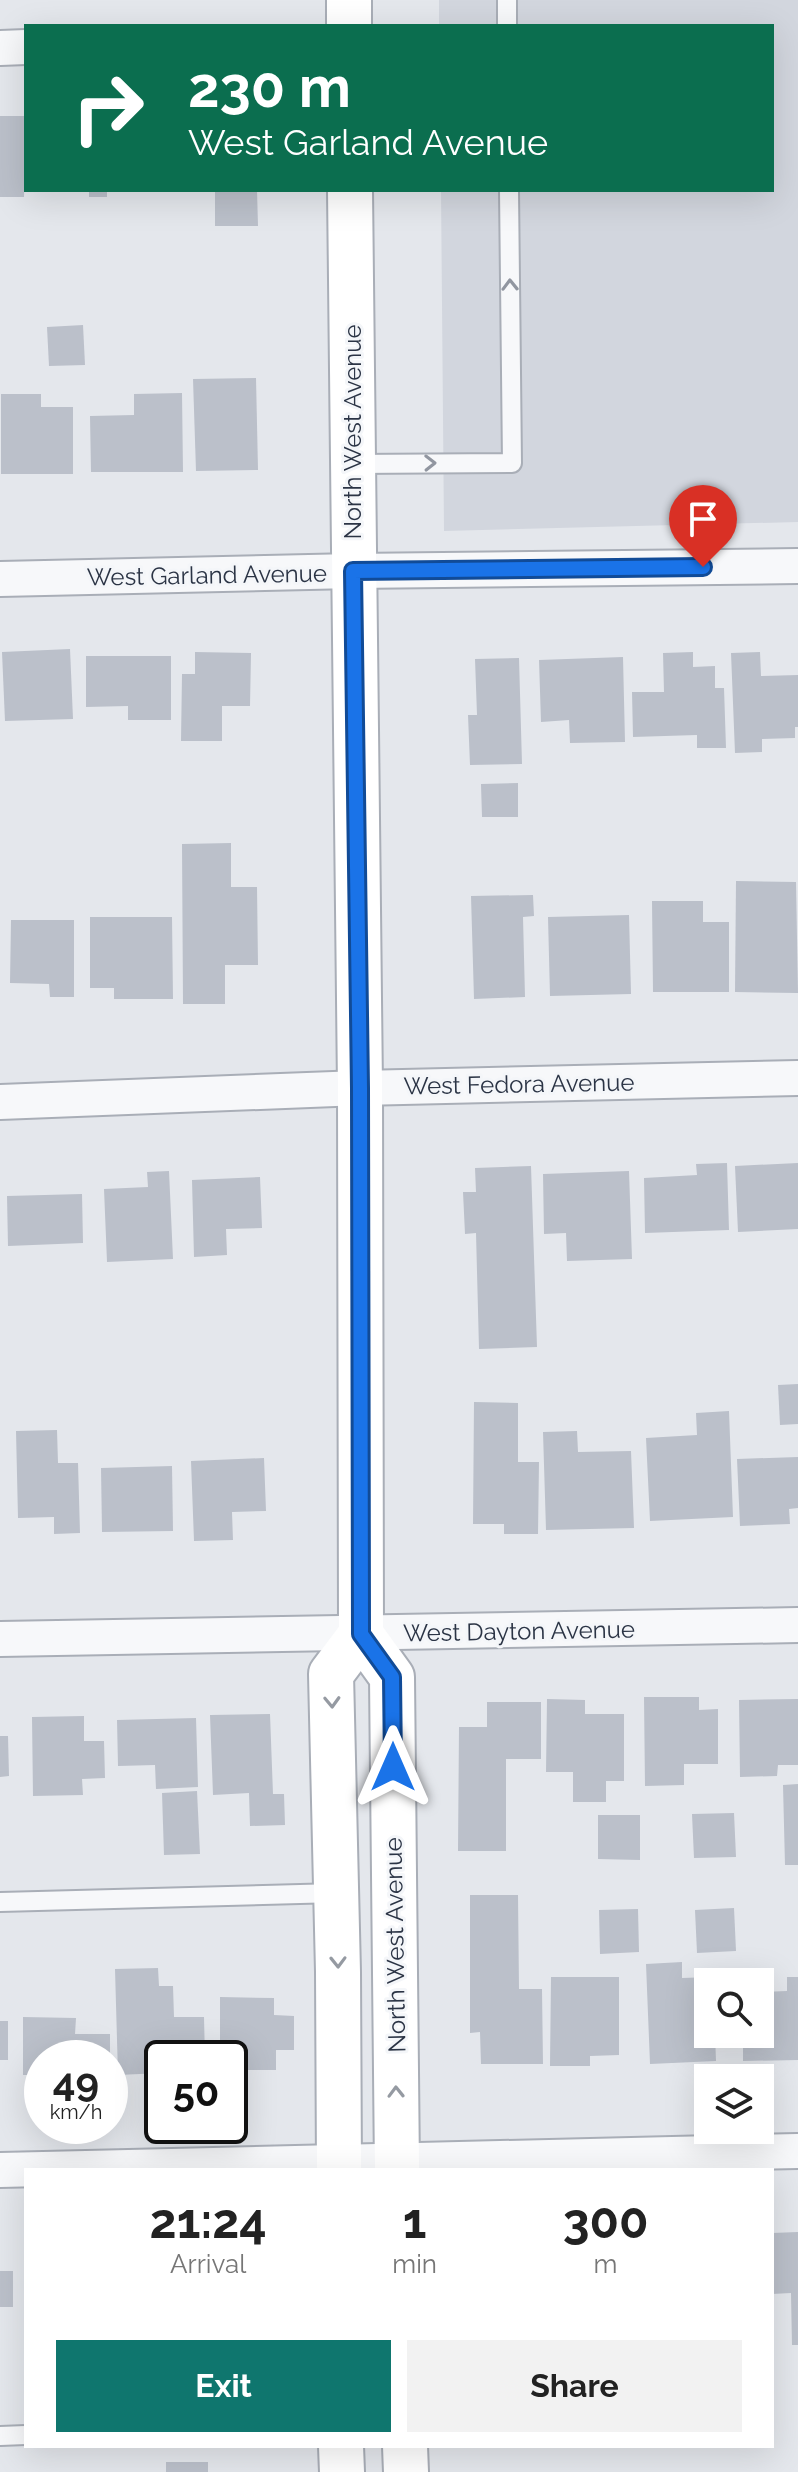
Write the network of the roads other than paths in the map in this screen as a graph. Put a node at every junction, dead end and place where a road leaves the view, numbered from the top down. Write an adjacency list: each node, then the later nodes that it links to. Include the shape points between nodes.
1 (349, 0): 3 (main road)
2 (507, 0): 4 (lane)
3 (349, 24)
4 (507, 24)
5 (24, 47): 6 (street)
6 (0, 48)
7 (350, 192): 9 (main road, North West Avenue)
8 (509, 192): 9 (lane, one-way to 8, via 512,463)
9 (352, 464): 11 (main road, North West Avenue)
10 (798, 566): 11 (street, West Garland Avenue)
11 (353, 571): 12 (street, West Garland Avenue); 14 (main road, North West Avenue)
12 (0, 579)
13 (798, 1078): 14 (street, West Fedora Avenue)
14 (360, 1088): 15 (street, West Fedora Avenue); 17 (main road, North West Avenue)
15 (0, 1102)
16 (798, 1625): 17 (street, West Dayton Avenue)
17 (361, 1634): 18 (street, West Dayton Avenue); 19 (main road, one-way to 19, via 331,1674); 22 (main road, North West Avenue, one-way to 17, via 392,1677)
18 (0, 1639)
19 (337, 1893): 20 (lane); 23 (main road, one-way to 23)
20 (0, 1902)
21 (798, 2151): 22 (street)
22 (397, 2165): 23 (street)
23 (339, 2166): 24 (street)
24 (170, 2168)
25 (0, 2170): 26 (street)
26 (24, 2170)
27 (24, 2435): 28 (lane)
28 (0, 2436)
29 (341, 2448): 31 (main road)
30 (405, 2448): 32 (main road)
31 (342, 2472)
32 (406, 2472)

